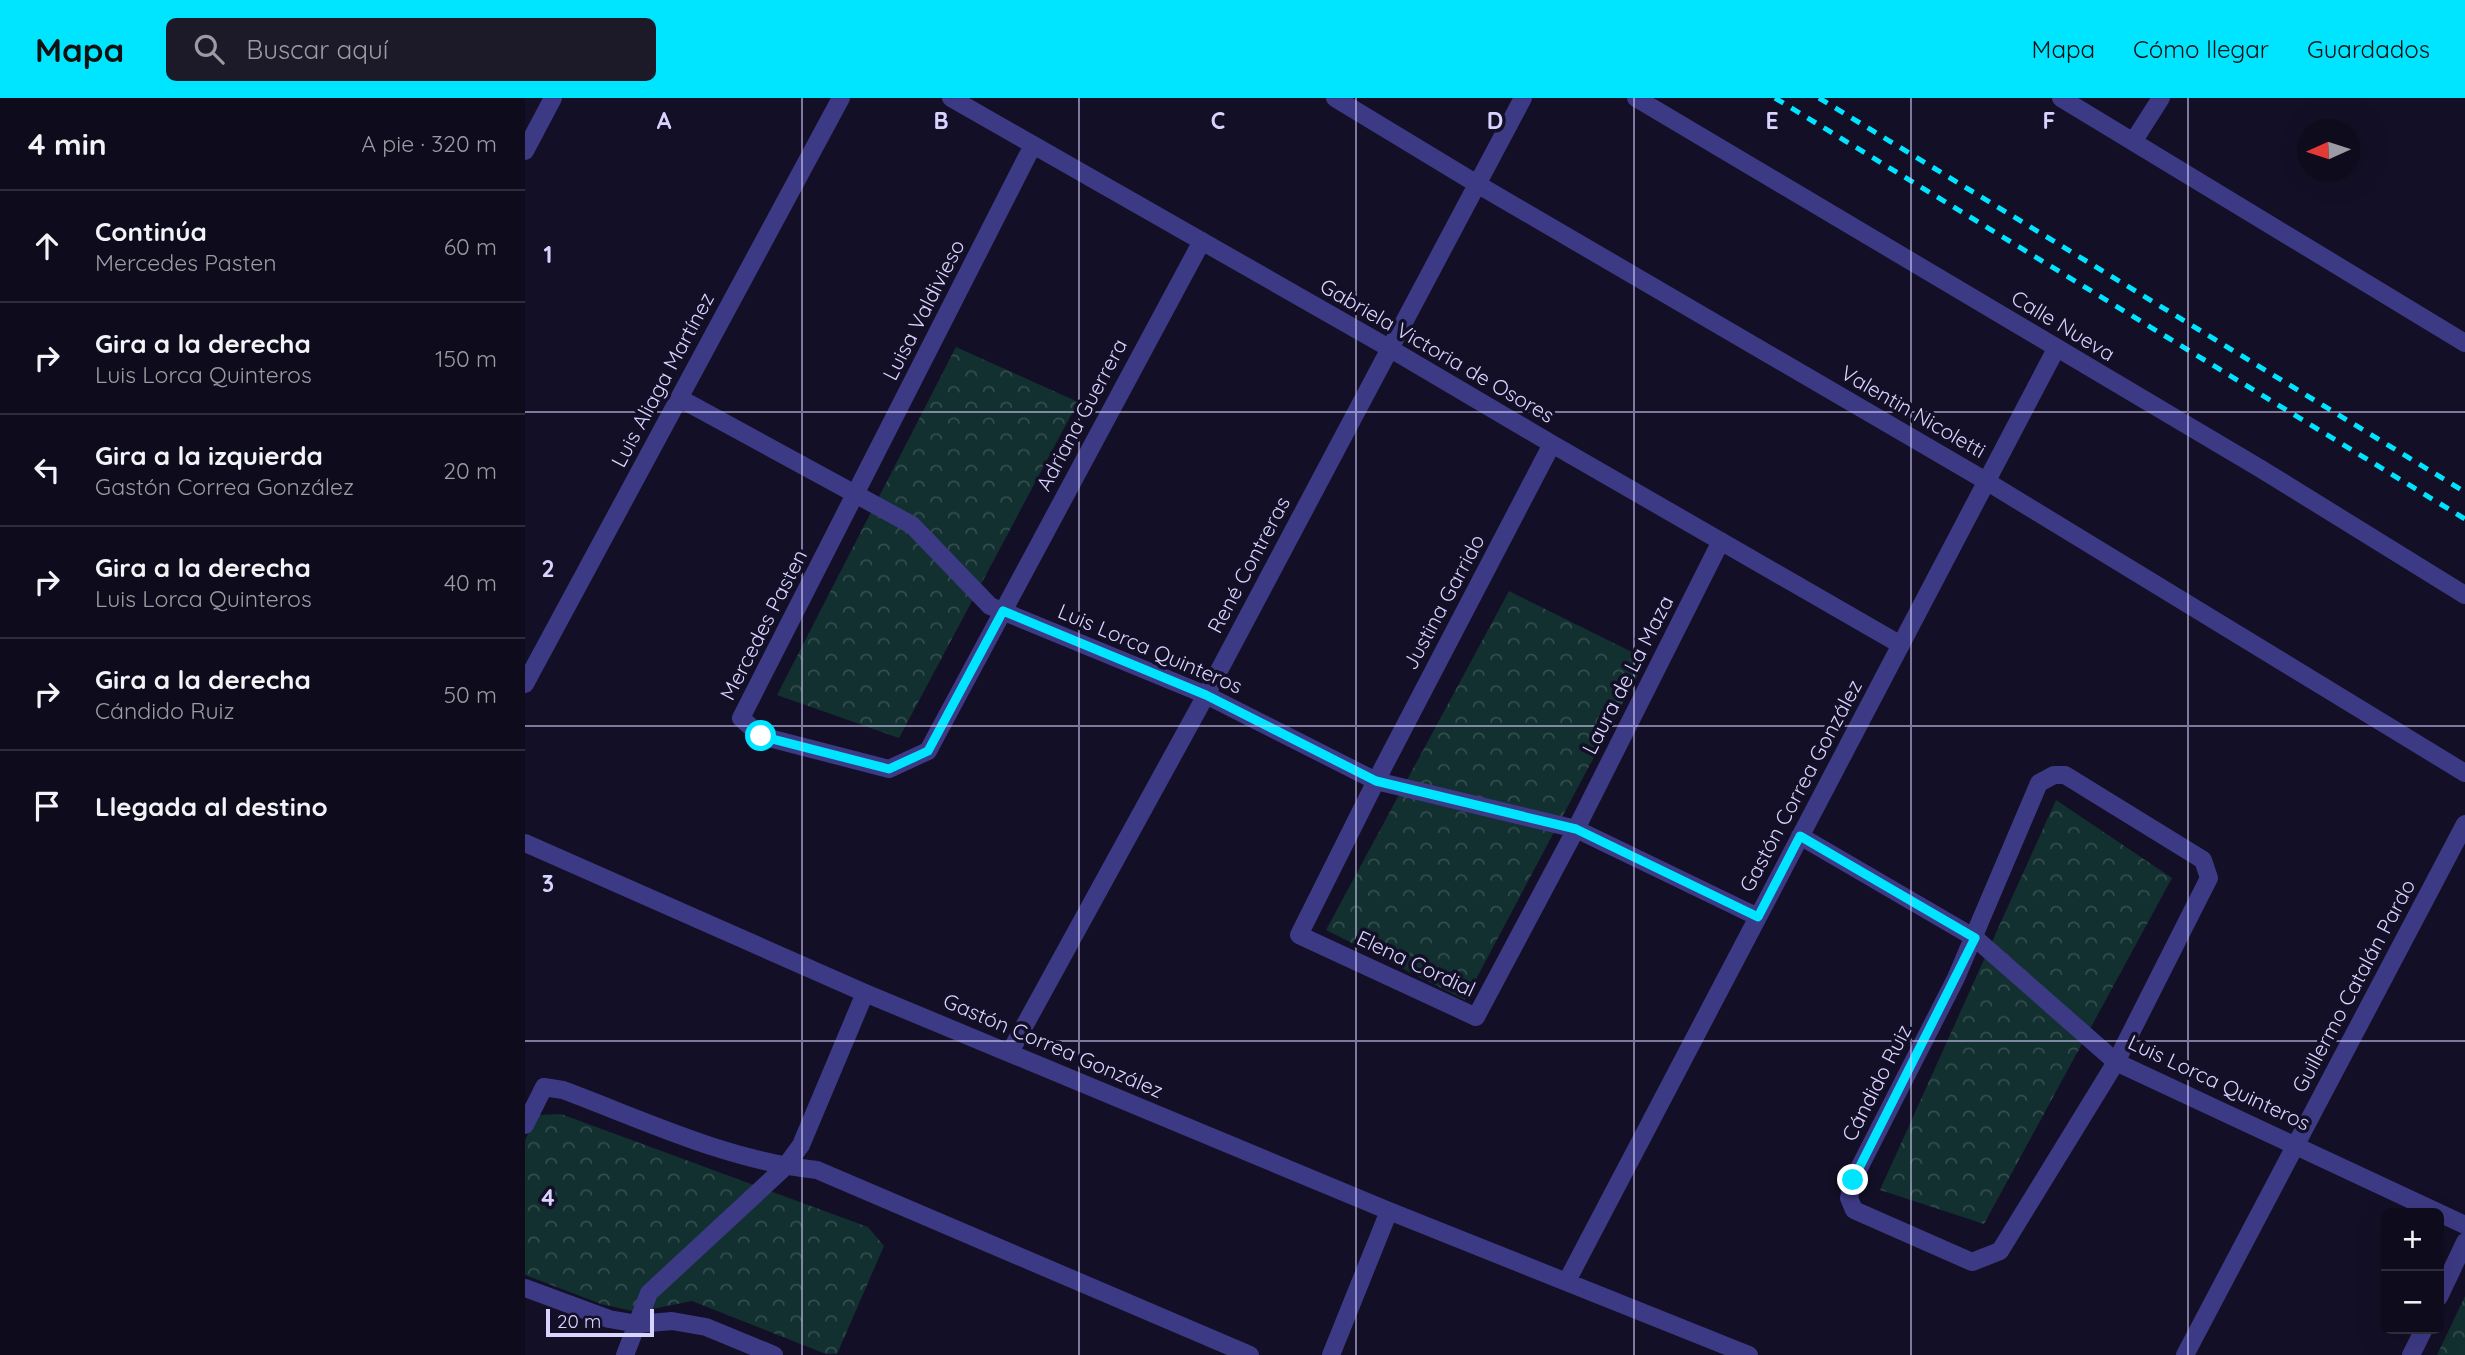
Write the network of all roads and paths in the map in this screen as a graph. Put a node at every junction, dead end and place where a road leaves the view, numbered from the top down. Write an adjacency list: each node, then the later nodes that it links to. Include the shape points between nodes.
1 (553, 98): 11 (street)
2 (841, 98): 17 (street, Luis Aliaga Martínez)
3 (951, 98): 10 (street, Gabriela Victoria de Osores)
4 (1335, 98): 12 (street, Valentin Nicoletti)
5 (1523, 98): 12 (street, René Contreras)
6 (1636, 98): 16 (street, Calle Nueva)
7 (2061, 98): 9 (street)
8 (2161, 98): 9 (street)
9 (2133, 142): 14 (street)
10 (1033, 145): 13 (street, Gabriela Victoria de Osores); 20 (street, Luisa Valdivieso)
11 (525, 151)
12 (1477, 184): 15 (street, René Contreras); 19 (street, Valentin Nicoletti)
13 (1202, 241): 15 (street, Gabriela Victoria de Osores); 23 (street, Adriana Guerrera)
14 (2465, 343)
15 (1389, 348): 18 (street, Gabriela Victoria de Osores); 26 (street, René Contreras)
16 (2056, 349): 19 (street, Gastón Correa González); 22 (street, Calle Nueva)
17 (679, 398): 20 (street, Luis Lorca Quinteros); 25 (street, Luis Aliaga Martínez)
18 (1552, 444): 21 (street, Gabriela Victoria de Osores); 28 (street, Justina Garrido)
19 (1986, 481): 24 (street, Gastón Correa González); 27 (street, Valentin Nicoletti)
20 (855, 495): 23 (street, Luis Lorca Quinteros, via 912,525 991,606); 23 (street, Mercedes Pasten, via 741,718 761,736 889,769 928,751)
21 (1721, 541): 24 (street, Gabriela Victoria de Osores); 30 (street, Laura de La Maza)
22 (2465, 595)
23 (1003, 611): 26 (street, Luis Lorca Quinteros)
24 (1901, 645): 31 (street, Gastón Correa González)
25 (525, 684)
26 (1206, 695): 28 (street, Luis Lorca Quinteros); 36 (street, René Contreras)
27 (2465, 773)
28 (1376, 781): 30 (street, Luis Lorca Quinteros); 30 (street, Elena Cordial, via 1299,935 1476,1017)
29 (2465, 824): 39 (street, Guillermo Catalán Pardo)
30 (1576, 829): 33 (street, Luis Lorca Quinteros)
31 (1800, 836): 33 (street, Gastón Correa González); 34 (street, Luis Lorca Quinteros)
32 (525, 843): 35 (street, Gastón Correa González)
33 (1758, 917): 44 (street, Gastón Correa González)
34 (1975, 938): 37 (street, Luis Lorca Quinteros); 37 (street, via 2039,783 2054,775 2065,775 2203,860 2209,878); 37 (street, Cándido Ruiz, via 1853,1180 1849,1198 1854,1210 1972,1262 2000,1251)
35 (865, 993): 36 (street, Gastón Correa González); 40 (street, via 801,1145)
36 (1010, 1052): 41 (street, Gastón Correa González)
37 (2116, 1062): 39 (street, Luis Lorca Quinteros)
38 (525, 1125): 40 (street, via 544,1087 563,1090 744,1157)
39 (2296, 1144): 42 (street, Luis Lorca Quinteros); 54 (street, Guillermo Catalán Pardo)
40 (785, 1167): 47 (street, via 649,1293); 52 (street, via 817,1170)
41 (1389, 1211): 44 (street, Gastón Correa González); 53 (street)
42 (2465, 1225)
43 (2465, 1242): 45 (street)
44 (1567, 1281): 49 (street, Gastón Correa González)
45 (2444, 1286)
46 (525, 1288): 47 (street, via 609,1319)
47 (638, 1324): 50 (street); 51 (street, via 672,1321 706,1327)
48 (2422, 1334): 55 (street)
49 (1744, 1354)
50 (625, 1355)
51 (774, 1355)
52 (1250, 1355)
53 (1331, 1355)
54 (2185, 1355)
55 (2411, 1355)

